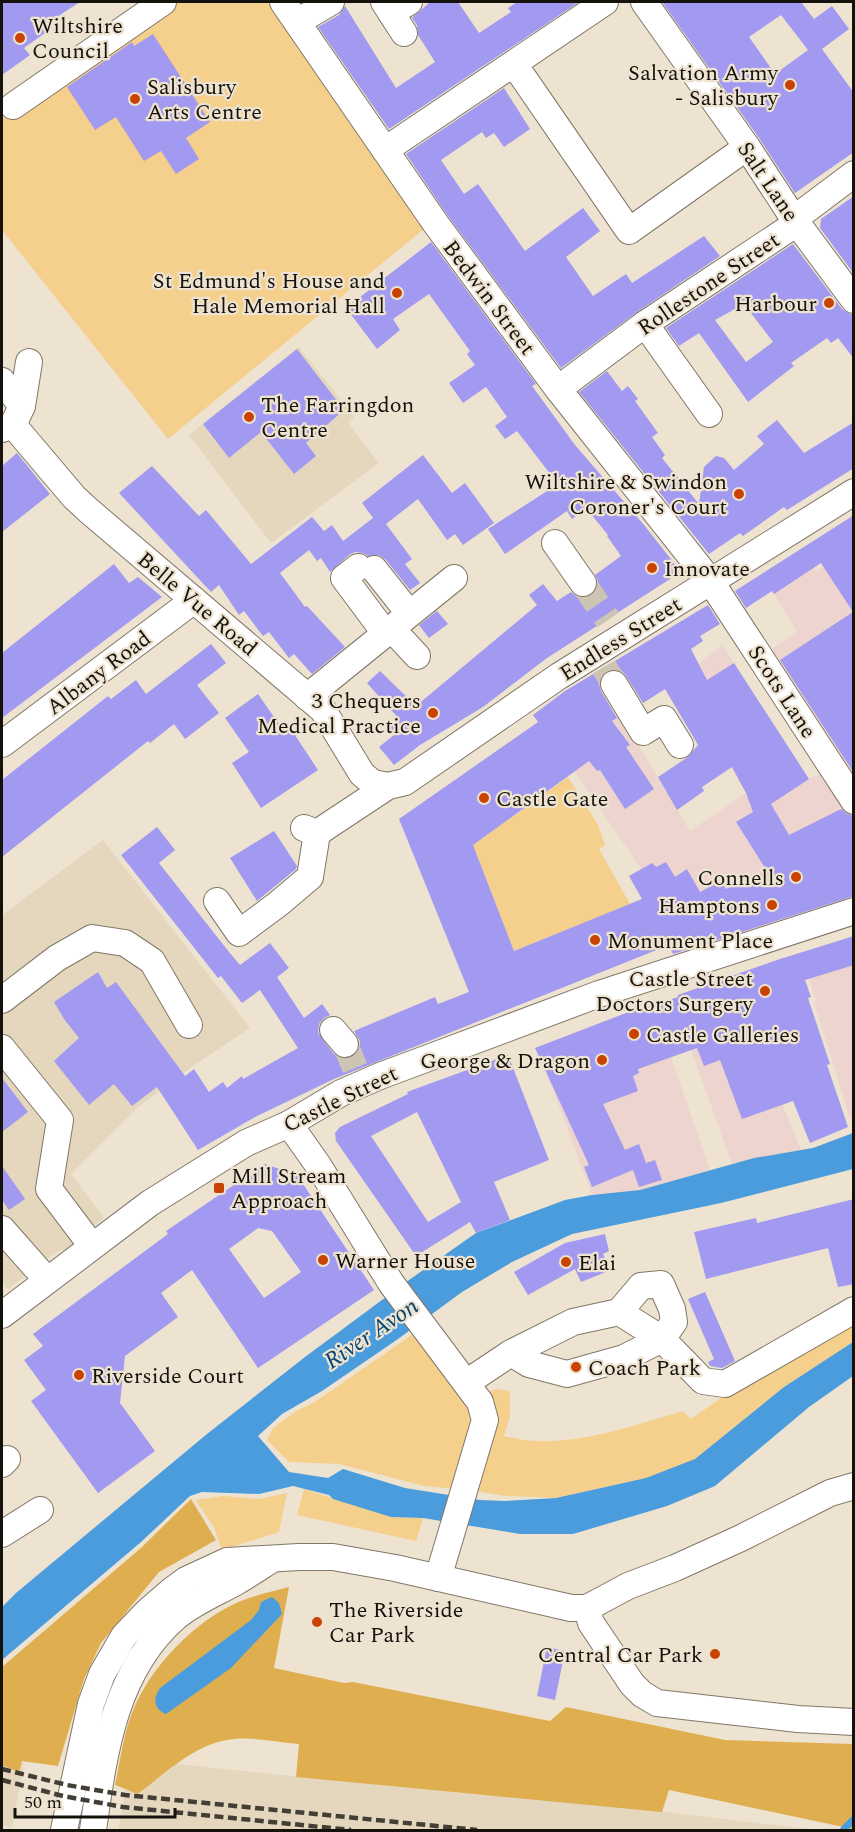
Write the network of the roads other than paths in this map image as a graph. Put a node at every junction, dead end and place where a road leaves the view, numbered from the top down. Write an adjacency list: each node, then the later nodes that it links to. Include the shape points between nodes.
1 (164, 2): 8 (street)
2 (283, 2): 6 (street, Bedwin Street)
3 (331, 2): 6 (street)
4 (605, 2): 7 (street)
5 (644, 2): 9 (street, Salt Lane)
6 (297, 22): 10 (street, Bedwin Street)
7 (514, 64): 9 (street, via 629,231); 10 (street)
8 (13, 106)
9 (747, 147): 12 (street, Salt Lane)
10 (385, 150): 17 (street, Bedwin Street)
11 (854, 174): 12 (street, Rollestone Street)
12 (794, 219): 13 (street, Salt Lane); 14 (street, Rollestone Street, via 788,229)
13 (854, 300)
14 (645, 324): 17 (street, Rollestone Street); 18 (street)
15 (29, 362): 19 (street)
16 (2, 381): 19 (street, Belle Vue Road)
17 (558, 389): 24 (street, Bedwin Street)
18 (709, 414)
19 (12, 420): 26 (street, Belle Vue Road, via 81,503)
20 (854, 492): 24 (street, Endless Street)
21 (555, 543): 25 (street)
22 (366, 568): 27 (street)
23 (454, 578): 27 (street)
24 (711, 582): 29 (street, Endless Street, via 614,628); 34 (street, Scots Lane)
25 (583, 583)
26 (194, 600): 30 (street, Belle Vue Road); 31 (street, Albany Road)
27 (395, 625): 28 (street); 30 (street)
28 (417, 656)
29 (605, 668): 32 (street, via 643,732 664,719); 33 (street, Endless Street, via 405,782)
30 (307, 697): 33 (street, Belle Vue Road, via 323,710 362,774 373,783)
31 (2, 744)
32 (680, 745)
33 (388, 786): 35 (street, Endless Street, via 311,830 310,877 240,933)
34 (854, 801)
35 (217, 901)
36 (854, 910): 40 (street, Castle Street, via 359,1077 341,1093)
37 (2, 1000): 38 (street, via 57,958 92,938 125,943 152,961)
38 (189, 1025)
39 (2, 1048): 42 (street, via 60,1120 49,1189)
40 (289, 1124): 42 (street, Castle Street, via 246,1143 200,1171); 49 (street, via 391,1283)
41 (2, 1229): 43 (street)
42 (92, 1246): 43 (street, Castle Street)
43 (47, 1280): 46 (street, Castle Street)
44 (854, 1310): 47 (street, via 725,1384 704,1381)
45 (619, 1312): 47 (street); 47 (street, via 641,1286 661,1284 674,1322); 48 (street, via 573,1322)
46 (2, 1315)
47 (662, 1339): 48 (street, via 624,1358 567,1374 529,1364)
48 (511, 1353): 49 (street)
49 (466, 1383): 54 (street, via 480,1402 485,1420)
50 (854, 1486): 55 (street, via 830,1493)
51 (39, 1510): 52 (street)
52 (2, 1534)
53 (272, 1560): 54 (street, via 333,1557); 57 (street, via 227,1561 186,1580 124,1636 102,1674 91,1704); 58 (street, via 178,1616 141,1656 115,1712)
54 (438, 1578): 55 (street, via 571,1608)
55 (587, 1608): 56 (street, via 591,1623 632,1684 657,1703)
56 (854, 1722)
57 (64, 1830)
58 (93, 1830)

